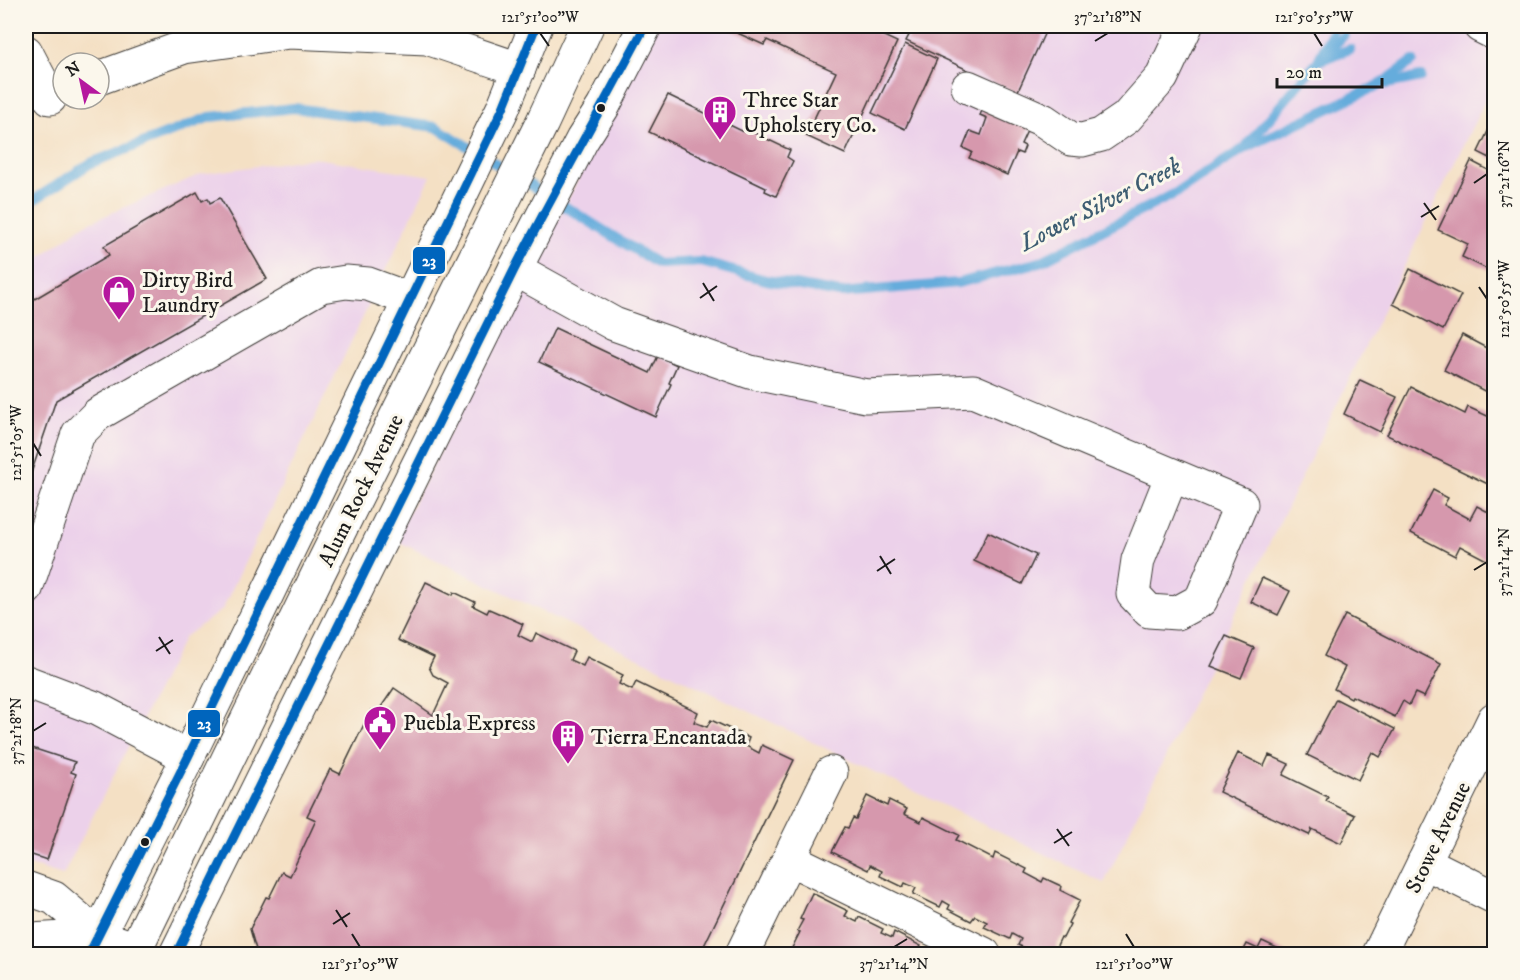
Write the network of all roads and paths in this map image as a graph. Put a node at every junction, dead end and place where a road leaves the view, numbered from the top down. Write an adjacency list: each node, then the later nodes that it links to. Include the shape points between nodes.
1 (536, 26): 8 (main road, Alum Rock Avenue)
2 (587, 26): 26 (main road, Alum Rock Avenue, via 323,565)
3 (645, 26): 12 (main road, Alum Rock Avenue)
4 (1480, 26): 6 (main road)
5 (1183, 32): 10 (main road, via 1162,77 1126,118 1101,135 1082,140 1071,139 1043,120)
6 (1494, 33)
7 (26, 52): 11 (main road)
8 (519, 69): 9 (main road, via 427,38 289,32 184,47); 13 (main road, Alum Rock Avenue)
9 (111, 74)
10 (968, 87)
11 (46, 101)
12 (515, 269): 14 (main road, via 614,324 750,372 866,396 973,391); 27 (main road, Alum Rock Avenue)
13 (409, 299): 15 (main road, via 368,284 321,286 98,414 78,434); 18 (main road, Alum Rock Avenue)
14 (1172, 475)
15 (26, 589)
16 (26, 682): 18 (main road, via 95,708)
17 (1494, 719): 21 (main road, Stowe Avenue)
18 (188, 757): 25 (main road, Alum Rock Avenue)
19 (831, 773): 20 (main road)
20 (790, 859): 28 (main road); 29 (main road)
21 (1424, 862): 23 (main road); 30 (main road, Stowe Avenue)
22 (26, 888): 25 (main road, via 54,898)
23 (1494, 897)
24 (26, 939): 25 (main road)
25 (94, 945): 26 (main road)
26 (139, 953)
27 (176, 954)
28 (742, 954)
29 (984, 954)
30 (1379, 954)

